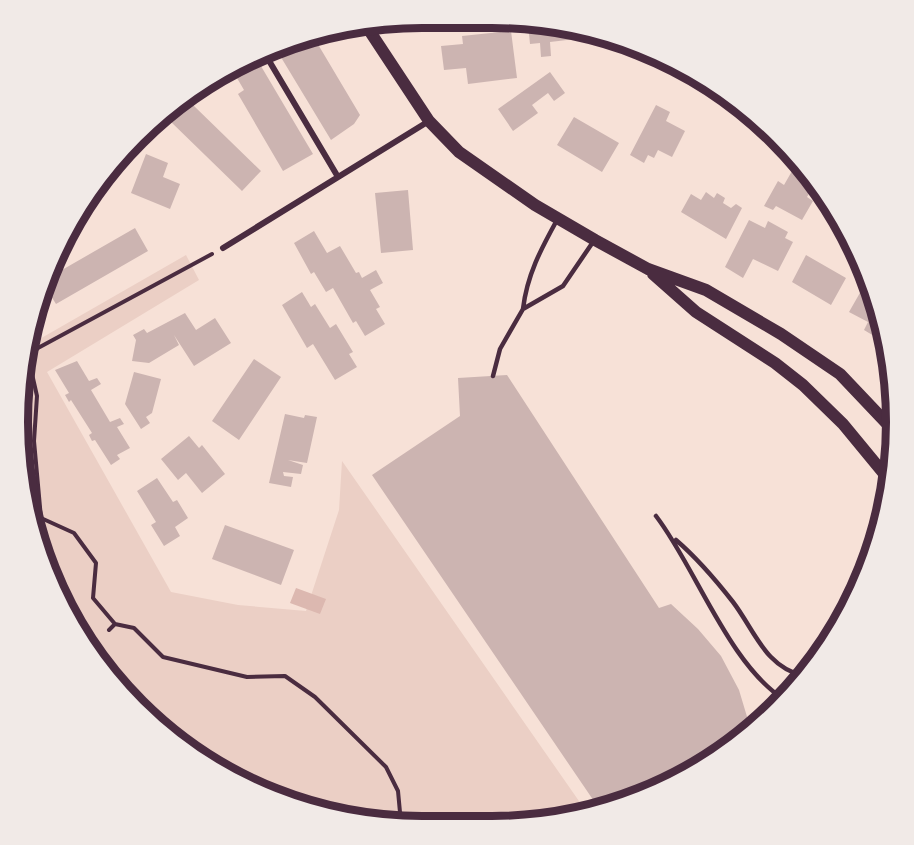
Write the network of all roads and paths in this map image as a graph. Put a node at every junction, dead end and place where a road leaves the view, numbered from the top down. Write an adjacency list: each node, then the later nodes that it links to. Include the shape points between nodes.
1 (370, 32): 3 (main road)
2 (268, 59): 4 (street)
3 (429, 122): 4 (street); 5 (main road, via 459,152)
4 (339, 177): 7 (street)
5 (558, 218): 6 (main road); 9 (lane, via 536,258 525,287)
6 (595, 240): 8 (main road); 9 (lane, via 562,286)
7 (223, 248): 10 (path)
8 (648, 269): 13 (main road, via 706,290 808,352 858,390); 14 (main road, via 696,312 803,385 843,424)
9 (523, 309): 12 (lane, via 500,349)
10 (35, 351)
11 (32, 373): 16 (path, via 37,396 34,441)
12 (493, 376)
13 (886, 422)
14 (882, 472)
15 (656, 516): 17 (lane)
16 (41, 518): 18 (path, via 74,533 96,563 93,598)
17 (674, 539): 20 (lane, via 695,556 734,604 765,653 777,665); 21 (lane, via 696,584 731,638 756,675)
18 (115, 624): 19 (path); 22 (path, via 134,628 163,657 247,677 285,676 315,697 386,767 398,791)
19 (109, 630)
20 (795, 673)
21 (776, 694)
22 (400, 816)

